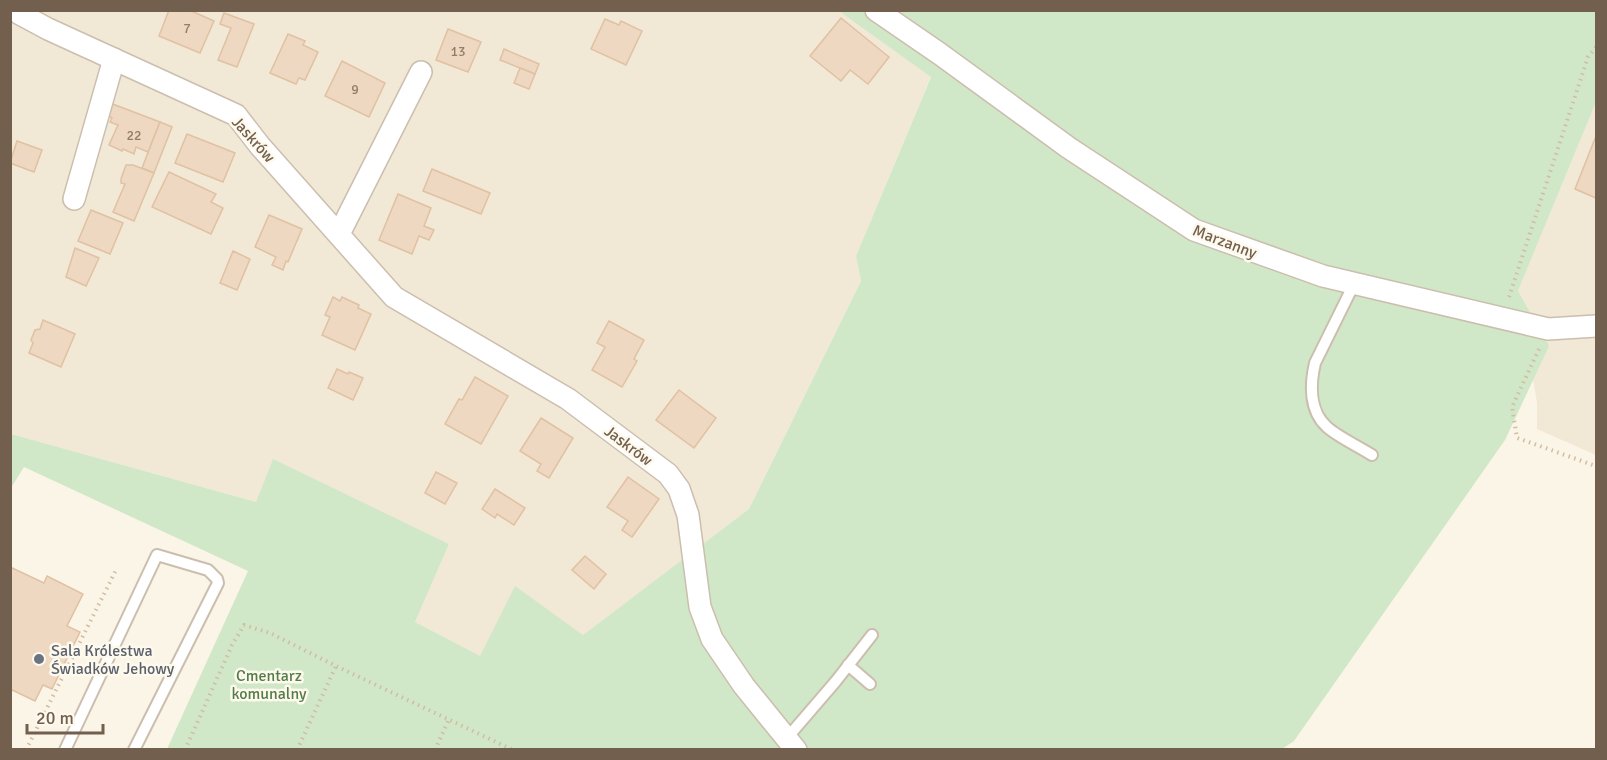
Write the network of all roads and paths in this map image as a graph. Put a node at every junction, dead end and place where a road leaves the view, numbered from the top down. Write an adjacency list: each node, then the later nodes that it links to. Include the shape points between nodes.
1 (16, 10): 4 (street, Jaskrów)
2 (876, 10): 8 (street, Marzanny, via 1194,231)
3 (1596, 47): 9 (path, via 1588,57)
4 (114, 59): 6 (street); 7 (street, Jaskrów, via 236,115)
5 (421, 72): 7 (street)
6 (74, 199)
7 (339, 234): 20 (street, Jaskrów, via 394,297 568,399 668,474 680,489 688,515 700,607 712,639 744,686)
8 (1354, 284): 9 (street, Marzanny); 12 (lane, via 1315,363 1312,396 1326,426)
9 (1502, 318): 11 (street, Marzanny)
10 (1596, 326): 11 (street, Marzanny)
11 (1548, 329): 13 (path, via 1512,406 1517,438)
12 (1372, 455)
13 (1596, 466)
14 (116, 570): 21 (path)
15 (872, 635): 16 (lane)
16 (848, 665): 18 (lane); 20 (lane)
17 (336, 666): 19 (path); 24 (path, via 270,633 244,625); 25 (path)
18 (870, 684)
19 (449, 719): 26 (path); 27 (path)
20 (792, 744)
21 (26, 750)
22 (65, 750): 23 (lane, via 158,555 208,570 218,583)
23 (134, 750)
24 (185, 750)
25 (297, 750)
26 (435, 750)
27 (513, 750)

